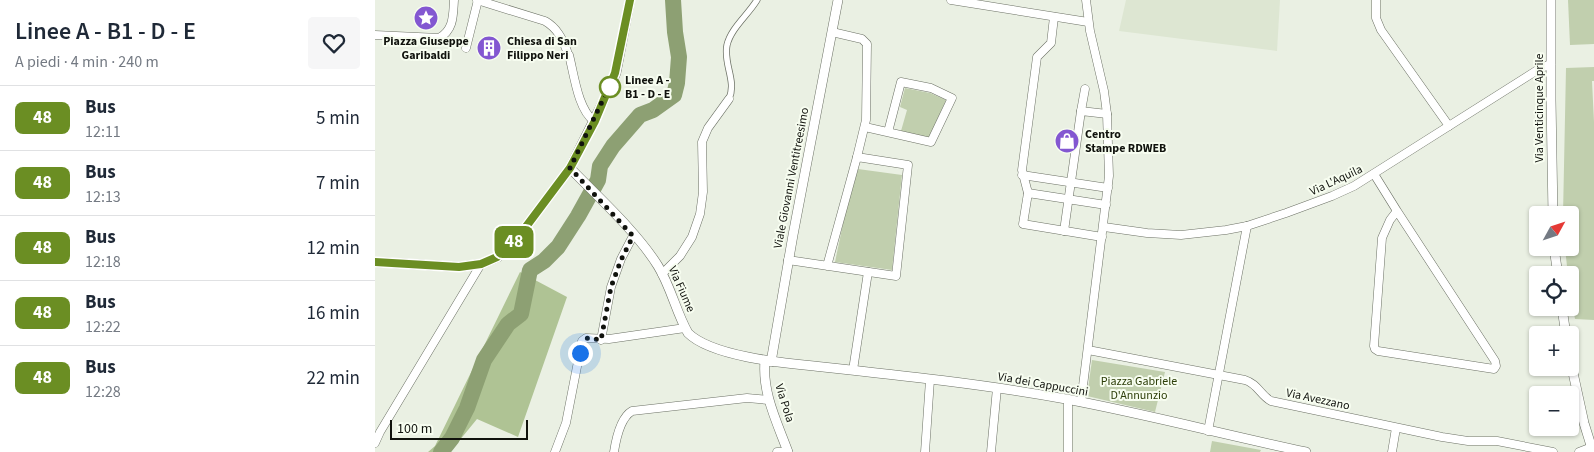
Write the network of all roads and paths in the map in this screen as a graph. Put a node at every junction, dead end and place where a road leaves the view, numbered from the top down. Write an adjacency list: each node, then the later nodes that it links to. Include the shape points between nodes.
1 (454, 0): 13 (street, via 451,27 439,38)
2 (478, 0): 14 (street); 20 (street, via 553,26 568,53 582,105)
3 (630, 0): 20 (street, via 615,73)
4 (757, 0): 17 (street, via 727,43 732,81)
5 (838, 0): 12 (street, Viale Giovanni Ventitreesimo)
6 (951, 0): 10 (street)
7 (1087, 0): 11 (street)
8 (1376, 0): 21 (street, via 1376,18 1381,30)
9 (1551, 0): 15 (street, Via Venticinque Aprile)
10 (1054, 16): 11 (street); 27 (street, via 1051,44 1037,57)
11 (1088, 22): 19 (street)
12 (832, 32): 22 (street, via 862,39 866,43); 40 (street, Viale Giovanni Ventitreesimo)
13 (375, 35)
14 (466, 48)
15 (1551, 64): 21 (street, Via L'Aquila); 33 (street, Via Venticinque Aprile)
16 (1085, 89): 18 (street)
17 (729, 99): 45 (street, via 702,142 703,192 692,237 681,256)
18 (1081, 111): 19 (street); 28 (street)
19 (1107, 114): 29 (street)
20 (595, 121): 25 (street)
21 (1449, 126): 26 (street, Via L'Aquila)
22 (865, 127): 23 (street); 24 (street)
23 (888, 132): 23 (street, via 931,142 952,98 931,88 901,82)
24 (857, 156): 43 (street); 44 (street, via 908,165 896,276)
25 (570, 168): 38 (street, Via Fiume); 42 (street, via 519,236 497,257)
26 (1374, 174): 34 (street); 35 (street, Via L'Aquila, via 1332,196)
27 (1022, 175): 28 (street); 30 (street)
28 (1072, 182): 29 (street); 31 (street)
29 (1108, 188): 32 (street)
30 (1028, 193): 31 (street); 37 (street, via 1023,224)
31 (1069, 200): 32 (street); 37 (street)
32 (1106, 205): 36 (street)
33 (1553, 206)
34 (1397, 212): 34 (street, via 1382,238 1375,349 1495,368 1495,361)
35 (1247, 226): 36 (street, Via L'Aquila, via 1181,235); 51 (street)
36 (1104, 227): 39 (street)
37 (1065, 231): 39 (street)
38 (633, 236): 45 (street, Via Fiume); 47 (street, via 611,287)
39 (1102, 237): 48 (street)
40 (788, 260): 43 (street); 49 (street, Viale Giovanni Ventitreesimo)
41 (375, 262): 42 (street, via 459,267)
42 (481, 264): 60 (street)
43 (827, 266): 44 (street)
44 (868, 272): 50 (street)
45 (662, 274): 46 (street, Via Fiume)
46 (685, 328): 47 (street); 49 (street, Via Fiume, via 700,342)
47 (601, 340): 62 (street, via 586,338 583,341 566,423)
48 (1087, 350): 51 (street, Via Avezzano); 57 (street)
49 (768, 361): 50 (street, Via dei Cappuccini); 55 (street, Via Pola, via 765,380)
50 (853, 370): 53 (street, Via dei Cappuccini)
51 (1219, 375): 58 (street, Via Avezzano, via 1252,382 1271,401); 59 (street)
52 (1573, 376): 61 (street)
53 (930, 380): 54 (street, Via dei Cappuccini); 66 (street)
54 (997, 388): 56 (street, Via dei Cappuccini); 67 (street)
55 (769, 400): 63 (street, via 747,398 632,411 623,420); 65 (street, Via Pola)
56 (1068, 400): 57 (street, Via dei Cappuccini); 68 (street)
57 (1081, 402): 59 (street, Via dei Cappuccini)
58 (1396, 428): 70 (street); 71 (street, Via Avezzano)
59 (1209, 431): 69 (street, Via dei Cappuccini)
60 (375, 443)
61 (1592, 450): 72 (street)
62 (555, 452)
63 (614, 452)
64 (777, 452): 65 (street)
65 (788, 452)
66 (925, 452)
67 (991, 452)
68 (1068, 452)
69 (1306, 452)
70 (1391, 452)
71 (1553, 452)
72 (1579, 452)

